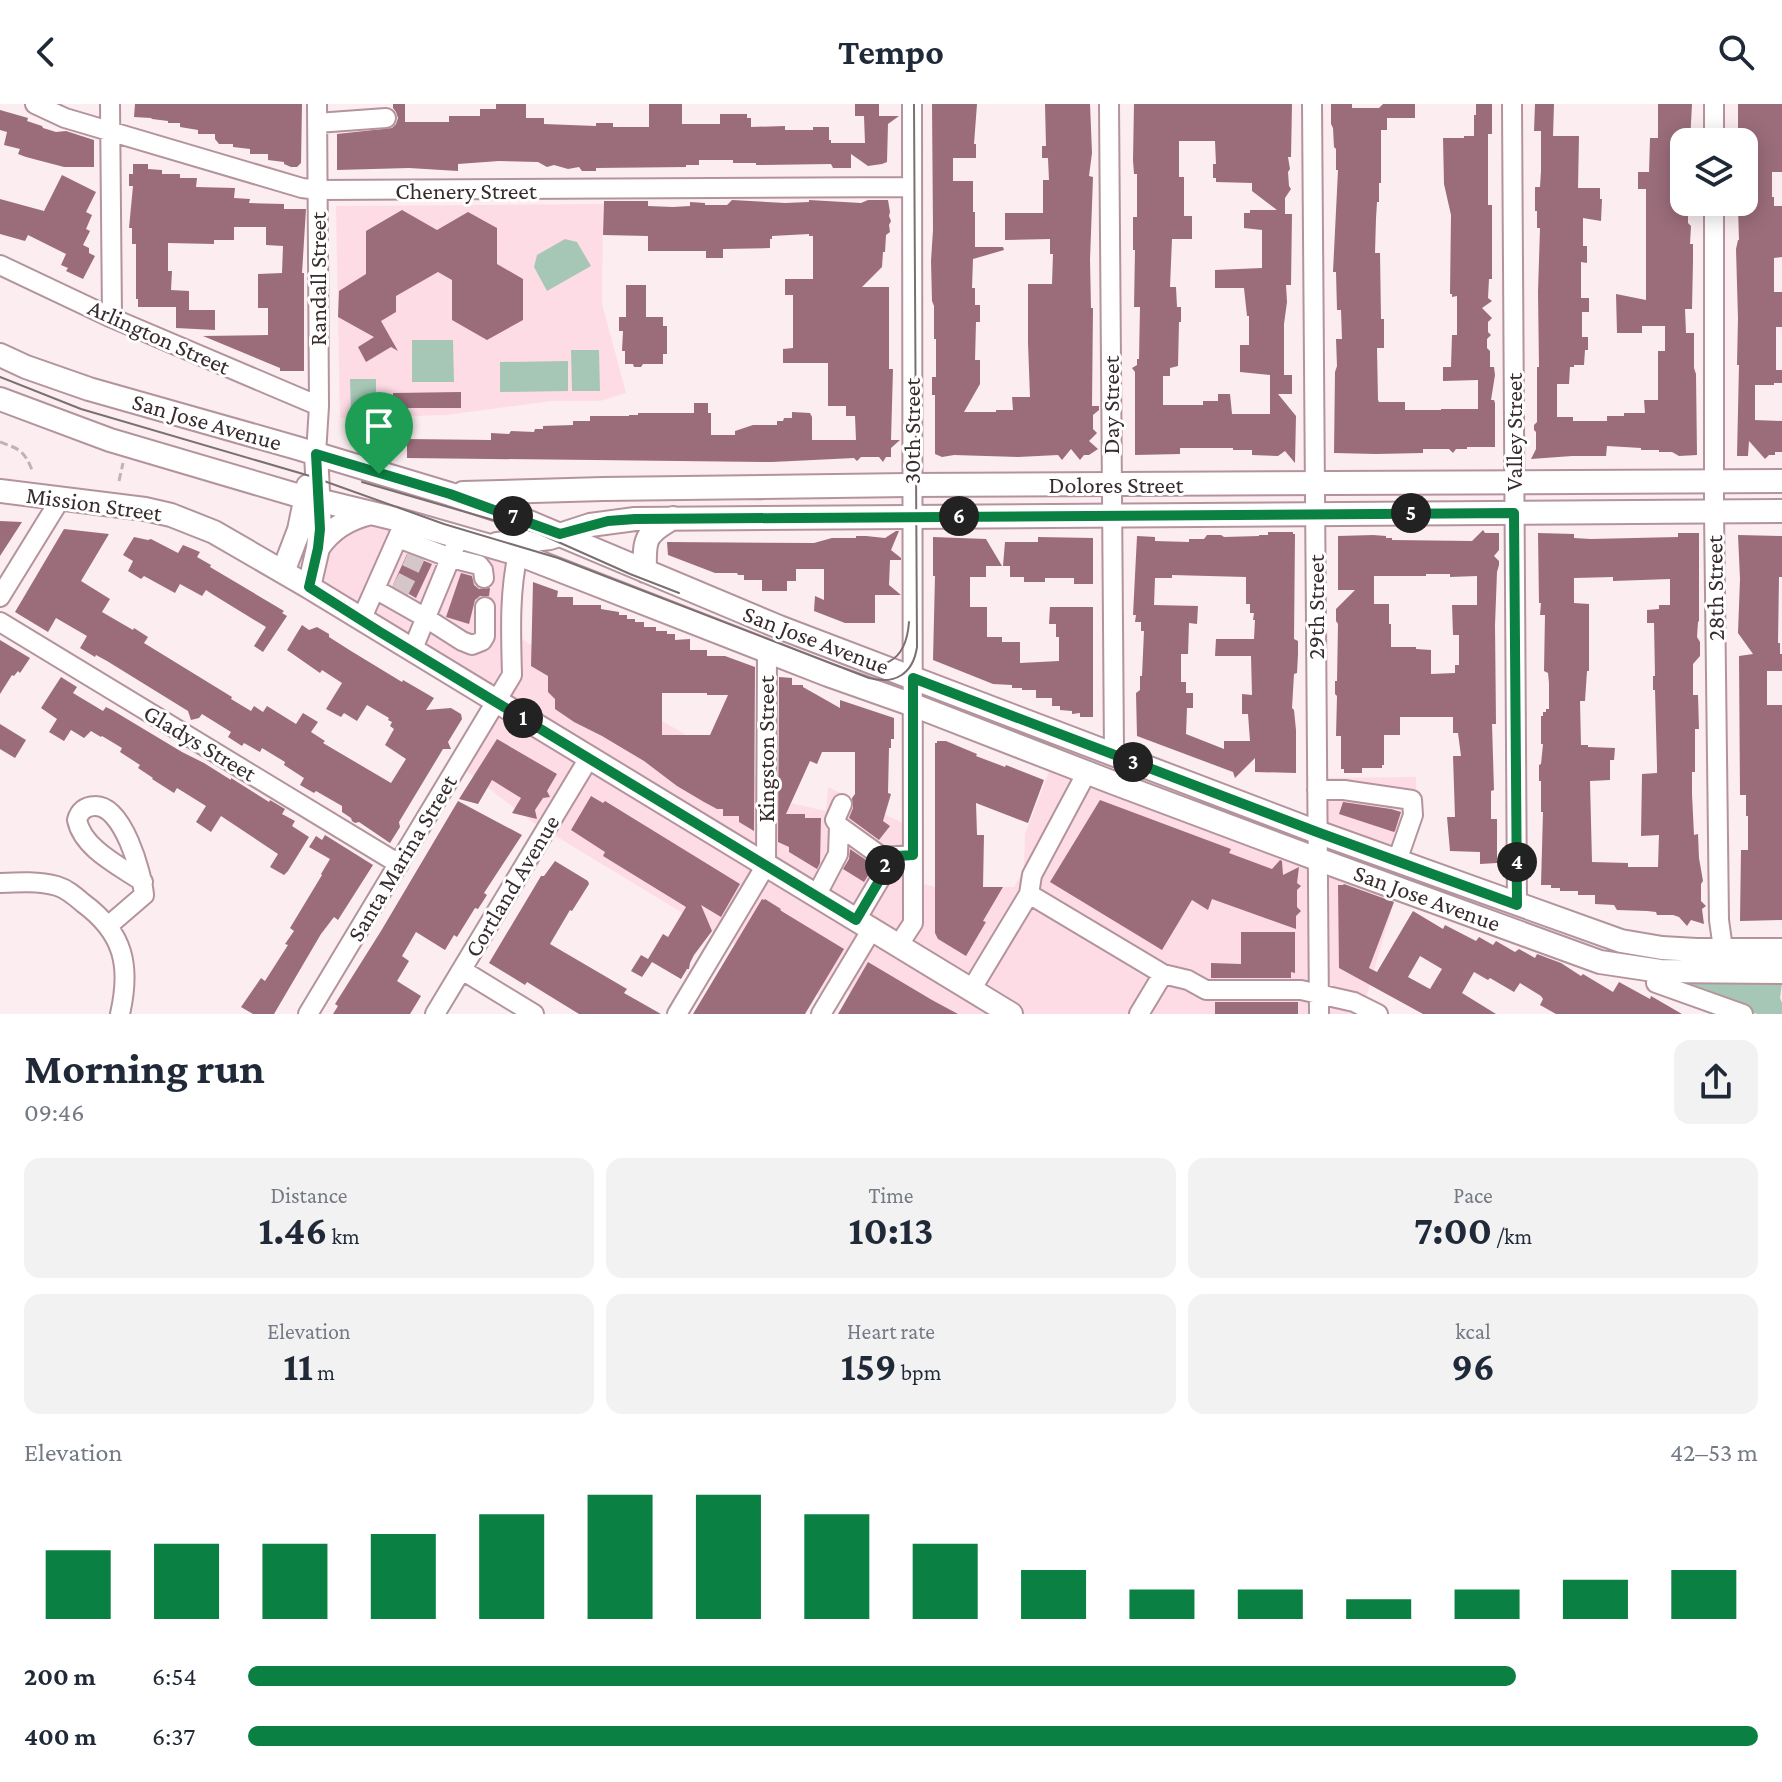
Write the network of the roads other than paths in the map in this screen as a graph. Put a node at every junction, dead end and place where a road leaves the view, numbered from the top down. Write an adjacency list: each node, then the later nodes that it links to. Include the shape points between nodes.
1 (35, 104): 11 (street, Chenery Street)
2 (110, 104): 11 (street)
3 (912, 104): 12 (street, 30th Street)
4 (1109, 104): 28 (street, Day Street)
5 (1312, 104): 26 (street, 29th Street)
6 (1512, 104): 25 (street, Valley Street)
7 (1714, 104): 10 (street)
8 (317, 113): 9 (street); 13 (street, Randall Street)
9 (386, 118)
10 (1714, 128)
11 (110, 132): 13 (street, Chenery Street); 16 (street)
12 (911, 187): 13 (street, Chenery Street); 27 (street, 30th Street)
13 (318, 190): 19 (street, Randall Street)
14 (1714, 216): 24 (street, 28th Street)
15 (0, 265): 16 (street, Arlington Street)
16 (112, 318): 19 (street, Arlington Street)
17 (0, 355): 21 (main road, San Jose Avenue, via 89,389)
18 (0, 399): 33 (main road, San Jose Avenue, via 110,440)
19 (319, 406): 21 (street, Randall Street)
20 (382, 428): 22 (street)
21 (316, 454): 22 (main road, San Jose Avenue); 33 (main road, Randall Street)
22 (379, 474): 31 (main road, San Jose Avenue)
23 (1782, 481): 24 (main road, Dolores Street)
24 (1715, 482): 25 (main road, Dolores Street); 34 (street, 28th Street)
25 (1514, 483): 26 (main road, Dolores Street); 37 (street, Valley Street)
26 (1315, 484): 28 (main road, Dolores Street); 38 (street, 29th Street)
27 (912, 485): 28 (main road, Dolores Street); 29 (main road, Dolores Street); 40 (street, 30th Street)
28 (1111, 485): 39 (street, Day Street)
29 (723, 489): 31 (main road, Dolores Street); 42 (main road)
30 (0, 491): 32 (main road, Mission Street)
31 (450, 494): 43 (main road, San Jose Avenue)
32 (61, 498): 51 (main road, Mission Street, via 171,515 214,532); 55 (street)
33 (312, 498): 36 (main road, San Jose Avenue); 47 (main road, Randall Street, via 320,529); 51 (main road, Randall Street)
34 (1714, 511): 35 (main road, Dolores Street); 37 (main road, Dolores Street); 86 (street, 28th Street)
35 (1782, 511)
36 (371, 513): 45 (main road, San Jose Avenue); 47 (main road, via 337,527)
37 (1514, 513): 38 (main road, Dolores Street); 82 (street, Valley Street)
38 (1315, 514): 39 (main road, Dolores Street); 68 (street, 29th Street)
39 (1111, 515): 40 (main road, Dolores Street); 65 (street, Day Street)
40 (912, 517): 42 (main road, Dolores Street); 62 (street, 30th Street)
41 (673, 518): 42 (main road, Dolores Street); 43 (main road, Dolores Street, via 608,521); 50 (main road, via 653,529 646,542)
42 (723, 519)
43 (560, 534): 46 (main road, Dolores Street); 50 (main road, San Jose Avenue)
44 (459, 537): 45 (main road, San Jose Avenue); 46 (main road, San Jose Avenue); 49 (street)
45 (400, 541): 49 (street); 53 (street)
46 (484, 544): 48 (main road, San Jose Avenue)
47 (318, 548): 54 (main road, Randall Street)
48 (518, 554): 61 (main road, San Jose Avenue); 63 (street, Santa Marina Street, via 512,675)
49 (442, 567): 52 (street, via 479,565); 57 (street, via 426,596)
50 (645, 571): 62 (main road, San Jose Avenue)
51 (283, 572): 54 (main road, Mission Street)
52 (484, 578)
53 (384, 581): 57 (street); 58 (street)
54 (309, 587): 58 (main road, Mission Street)
55 (0, 597)
56 (485, 607): 57 (street, via 485,636 472,645)
57 (426, 618): 60 (street)
58 (361, 620): 60 (main road, Mission Street)
59 (0, 622): 76 (street, Gladys Street)
60 (412, 651): 63 (main road, Mission Street)
61 (767, 652): 64 (main road, San Jose Avenue); 77 (street, Kingston Street)
62 (913, 678): 64 (street, 30th Street); 65 (main road, San Jose Avenue)
63 (497, 703): 66 (main road, Mission Street); 76 (street, Santa Marina Street)
64 (913, 705): 67 (main road, San Jose Avenue); 72 (street, 30th Street)
65 (1114, 754): 71 (main road, San Jose Avenue)
66 (589, 758): 77 (main road, Mission Street); 88 (street, Cortland Avenue)
67 (1087, 772): 74 (main road, San Jose Avenue); 80 (street, via 1032,875)
68 (1317, 790): 71 (street, 29th Street); 75 (street, via 1412,800 1413,815)
69 (842, 804): 70 (street, via 835,820)
70 (839, 826): 73 (street); 81 (street, via 838,854)
71 (1317, 832): 74 (street, 29th Street); 75 (main road, San Jose Avenue)
72 (913, 855): 73 (street); 85 (street, 30th Street, via 913,923)
73 (882, 857): 83 (street, via 886,869)
74 (1317, 859): 89 (main road, San Jose Avenue, via 1600,962 1660,971); 94 (street, 29th Street)
75 (1397, 861): 82 (main road, San Jose Avenue)
76 (399, 864): 96 (street, Santa Marina Street)
77 (766, 865): 81 (main road, Mission Street); 99 (street)
78 (143, 882): 84 (street, via 144,895)
79 (0, 883): 84 (street, via 60,887)
80 (1029, 894): 91 (street); 93 (street)
81 (816, 896): 83 (main road, Mission Street)
82 (1517, 905): 86 (main road, San Jose Avenue, via 1621,941)
83 (864, 924): 85 (main road, Mission Street); 100 (street)
84 (108, 926): 95 (street, via 126,978)
85 (898, 946): 93 (main road, Mission Street)
86 (1722, 950): 87 (main road, San Jose Avenue); 89 (street, 28th Street)
87 (1782, 950)
88 (462, 970): 97 (street, Cortland Avenue); 98 (street)
89 (1727, 972): 90 (main road, San Jose Avenue)
90 (1782, 972)
91 (1163, 974): 94 (street, via 1206,990); 102 (street)
92 (1656, 983): 105 (street)
93 (971, 990): 101 (main road, Mission Street)
94 (1319, 994): 103 (street, 29th Street); 104 (street)
95 (120, 1014)
96 (308, 1014)
97 (435, 1014)
98 (534, 1014)
99 (677, 1014)
100 (821, 1014)
101 (1011, 1014)
102 (1139, 1014)
103 (1319, 1014)
104 (1378, 1014)
105 (1743, 1014)

